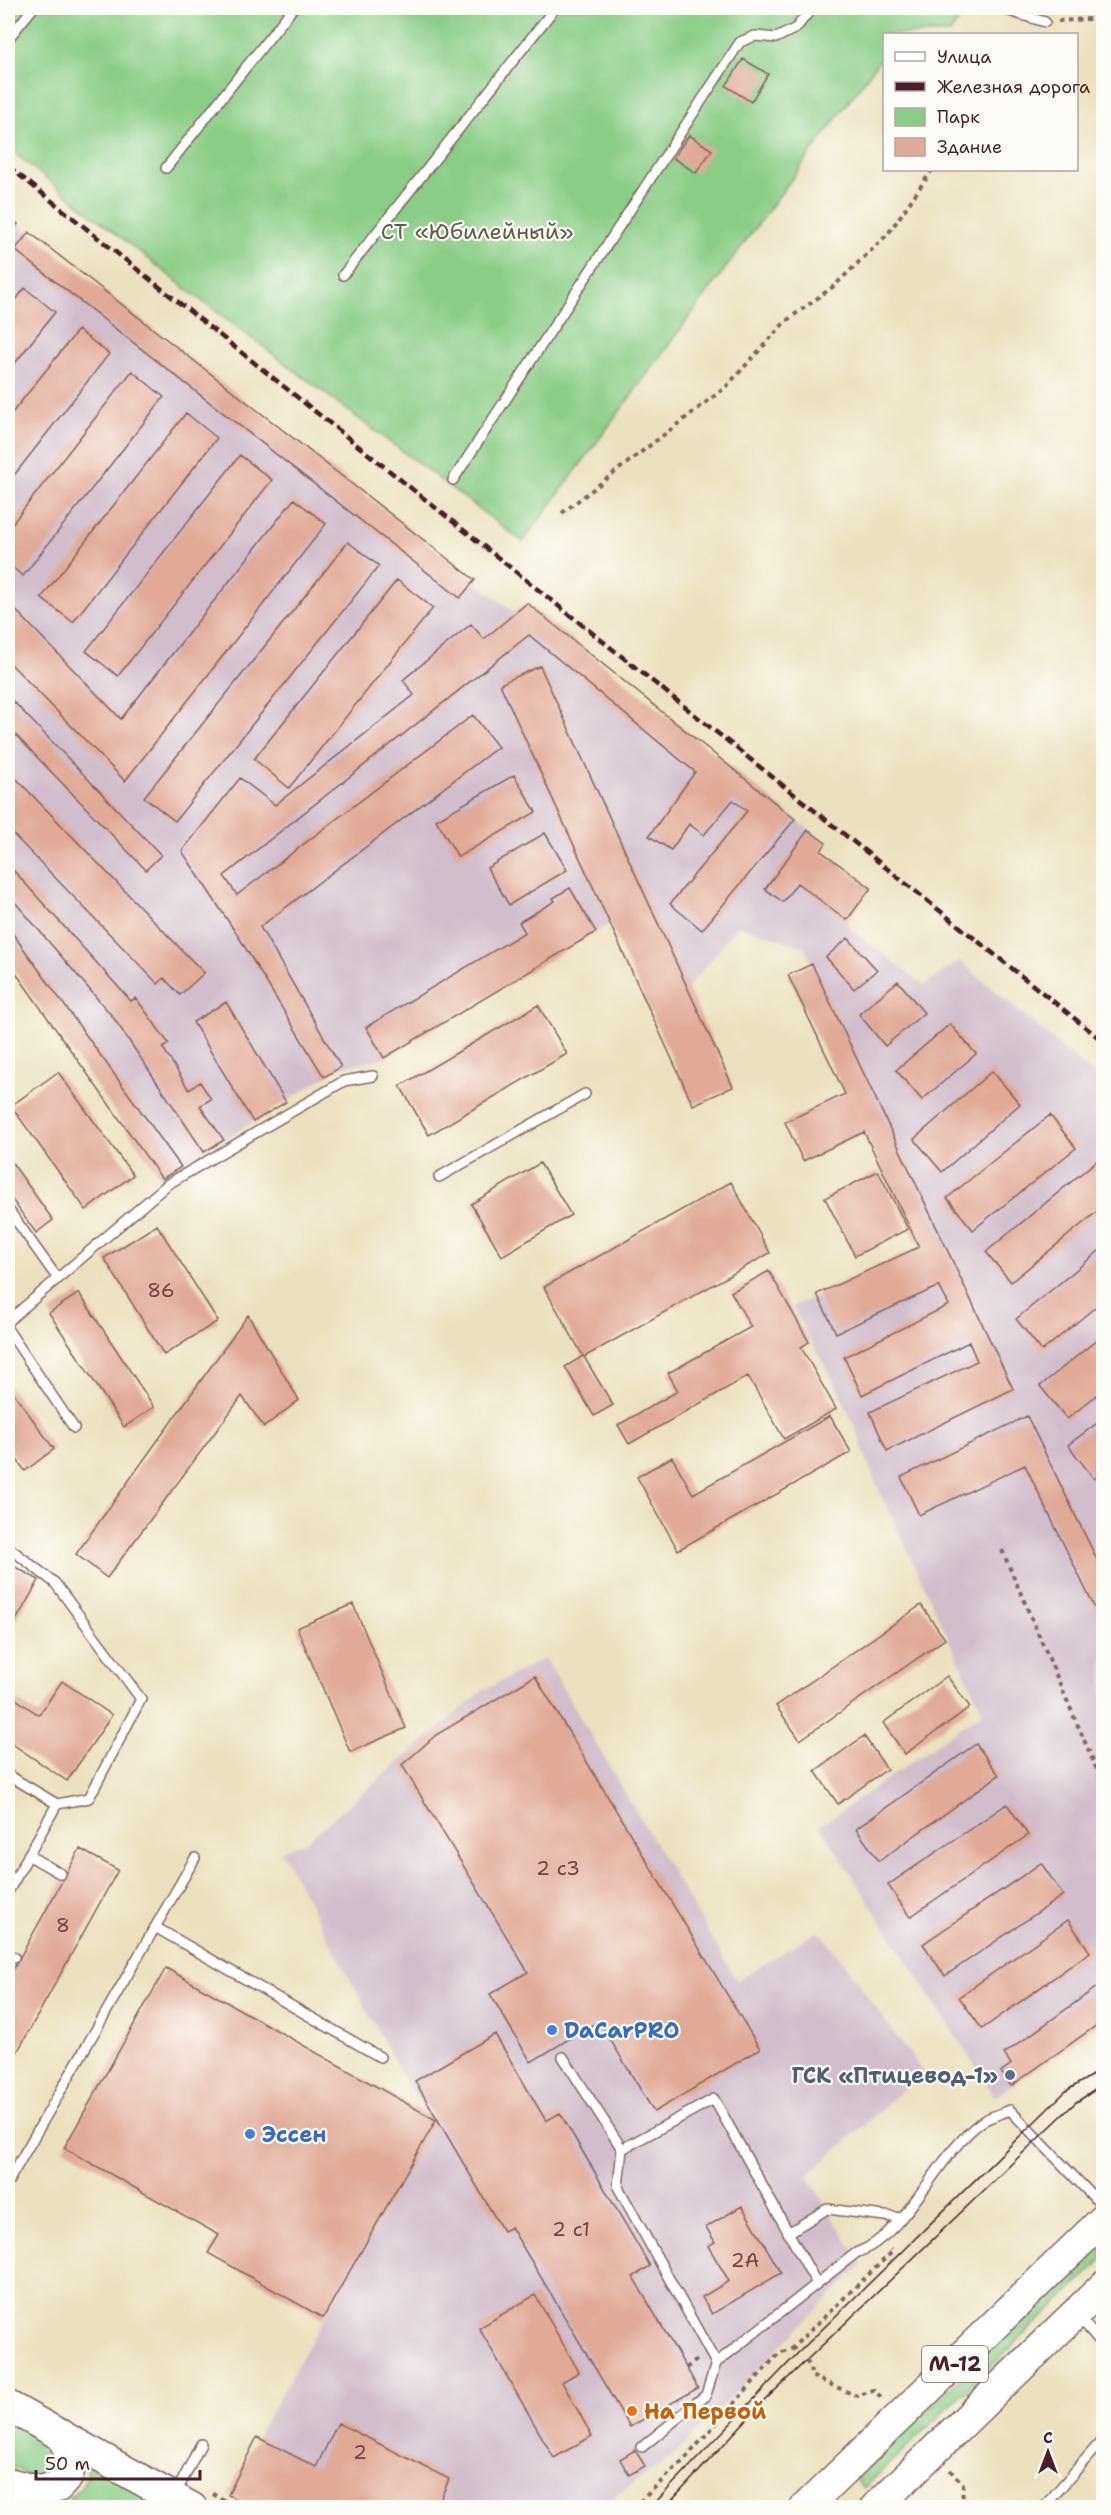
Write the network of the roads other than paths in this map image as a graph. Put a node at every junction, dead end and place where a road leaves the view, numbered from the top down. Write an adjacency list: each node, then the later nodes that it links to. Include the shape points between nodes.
1 (33, 8): 7 (lane)
2 (293, 8): 8 (lane)
3 (555, 8): 9 (lane)
4 (812, 8): 10 (lane, via 796,28 776,38 754,36 740,42)
5 (999, 8): 6 (lane)
6 (1045, 22)
7 (8, 39)
8 (166, 168)
9 (343, 275)
10 (453, 480)
11 (373, 1076): 15 (lane, via 344,1081 168,1184)
12 (585, 1094): 13 (lane)
13 (439, 1177)
14 (8, 1209): 15 (lane)
15 (58, 1279): 16 (lane)
16 (8, 1321)
17 (8, 1330): 18 (lane)
18 (74, 1428)
19 (8, 1546): 21 (lane, via 55,1583 141,1699 89,1798)
20 (8, 1775): 21 (lane)
21 (57, 1803): 22 (lane)
22 (28, 1855): 24 (lane); 25 (lane)
23 (195, 1858): 26 (lane)
24 (61, 1874)
25 (8, 1892)
26 (155, 1927): 27 (lane); 30 (lane)
27 (380, 2057)
28 (563, 2057): 29 (lane)
29 (622, 2149): 34 (lane, via 714,2099); 39 (lane, via 618,2187)
30 (8, 2182)
31 (1104, 2208): 32 (lane, via 1010,2110 981,2122 958,2144)
32 (901, 2218): 34 (lane, via 827,2209); 35 (lane, via 869,2248 856,2253)
33 (1104, 2219): 48 (main road, М-12)
34 (788, 2233): 35 (lane)
35 (817, 2284): 39 (lane)
36 (1104, 2286): 37 (main road, М-12)
37 (1075, 2313): 38 (lane); 49 (main road, М-12)
38 (1104, 2346)
39 (716, 2363): 44 (lane, via 706,2395)
40 (8, 2406): 41 (main road)
41 (62, 2435): 45 (main road, via 72,2459 68,2476 58,2487 39,2491); 46 (main road)
42 (1104, 2438): 50 (lane)
43 (201, 2444): 46 (lane)
44 (642, 2447)
45 (10, 2483): 47 (main road)
46 (183, 2502)
47 (59, 2508)
48 (805, 2508)
49 (874, 2508)
50 (1043, 2508)

